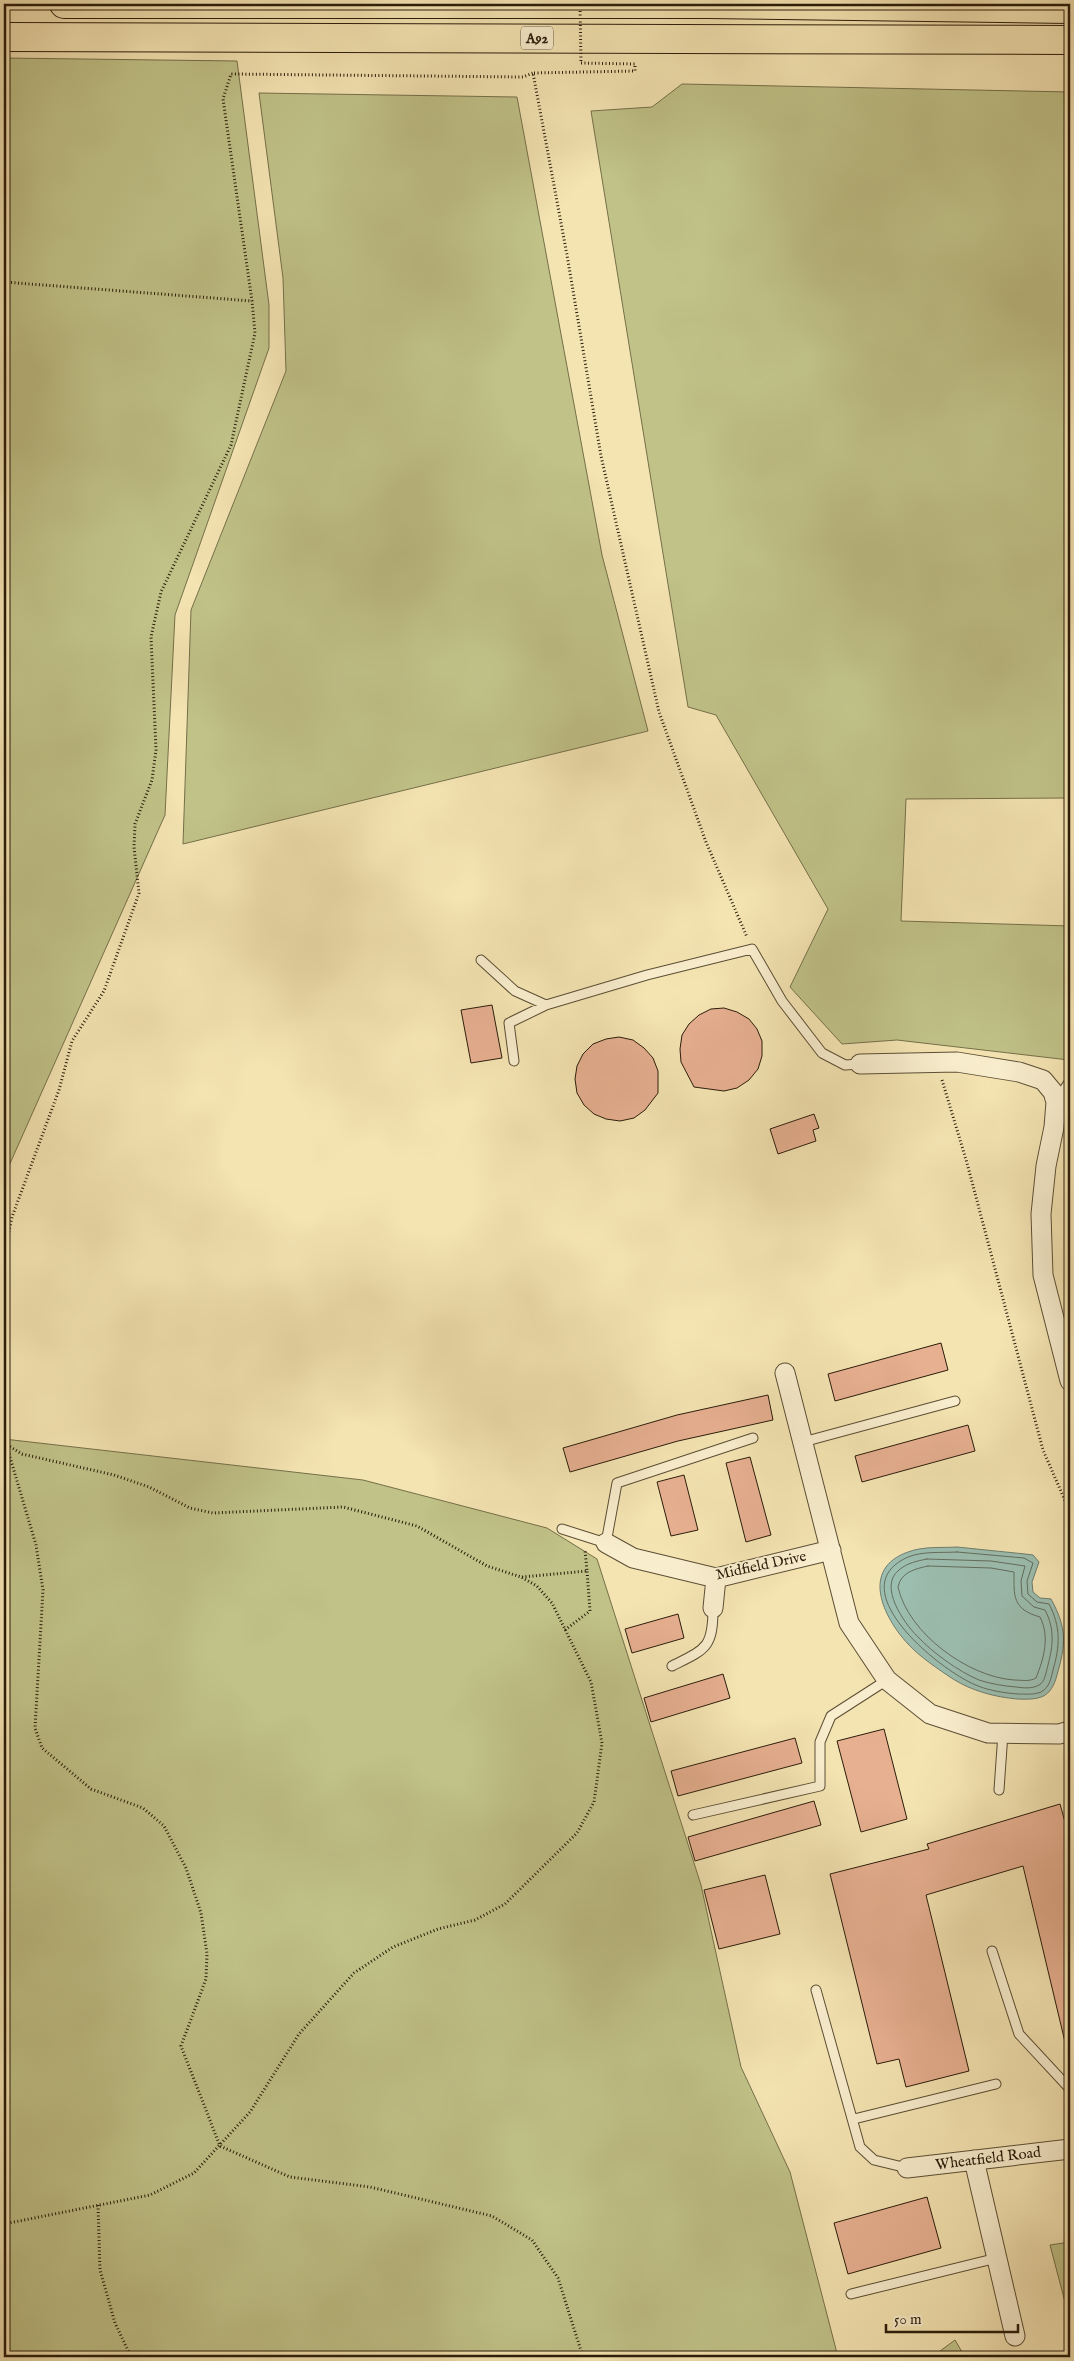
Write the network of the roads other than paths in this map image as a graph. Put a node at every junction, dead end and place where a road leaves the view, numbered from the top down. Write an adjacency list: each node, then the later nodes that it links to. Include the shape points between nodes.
1 (64, 4): 2 (highway, A92, via 708,4)
2 (1070, 9)
3 (4, 37): 4 (highway, A92)
4 (1070, 40)
5 (481, 960): 6 (lane, via 515,991)
6 (546, 1005): 7 (lane, via 509,1024); 8 (lane, via 752,949 782,1001 822,1053 845,1065)
7 (514, 1061)
8 (860, 1064): 10 (street, via 957,1062 1019,1072 1043,1080 1053,1092)
9 (1070, 1081): 10 (lane)
10 (1056, 1102): 12 (street, via 1041,1214 1043,1275)
11 (785, 1372): 15 (street)
12 (1070, 1381)
13 (955, 1402): 15 (lane)
14 (754, 1438): 17 (lane, via 618,1482)
15 (804, 1442): 18 (street)
16 (562, 1529): 17 (lane)
17 (606, 1543): 19 (street, Midfield Drive, via 633,1558)
18 (830, 1550): 19 (street, Midfield Drive); 22 (street, via 849,1623)
19 (716, 1578): 20 (street)
20 (713, 1608): 21 (lane, via 710,1640 701,1652)
21 (672, 1666)
22 (887, 1680): 24 (street, via 930,1714 988,1733); 26 (lane, via 831,1716 820,1742 820,1786)
23 (1070, 1731): 24 (street, via 1059,1734)
24 (1003, 1733): 25 (lane)
25 (999, 1790)
26 (693, 1815)
27 (992, 1951): 30 (lane, via 1019,2034)
28 (816, 1990): 31 (lane)
29 (996, 2084): 31 (lane)
30 (1070, 2089)
31 (854, 2119): 34 (lane, via 860,2147 874,2160)
32 (1070, 2149): 33 (street, Wheatfield Road)
33 (974, 2160): 34 (street, Wheatfield Road); 35 (street)
34 (907, 2168)
35 (997, 2258): 36 (lane); 37 (street)
36 (851, 2294)
37 (1015, 2336)

